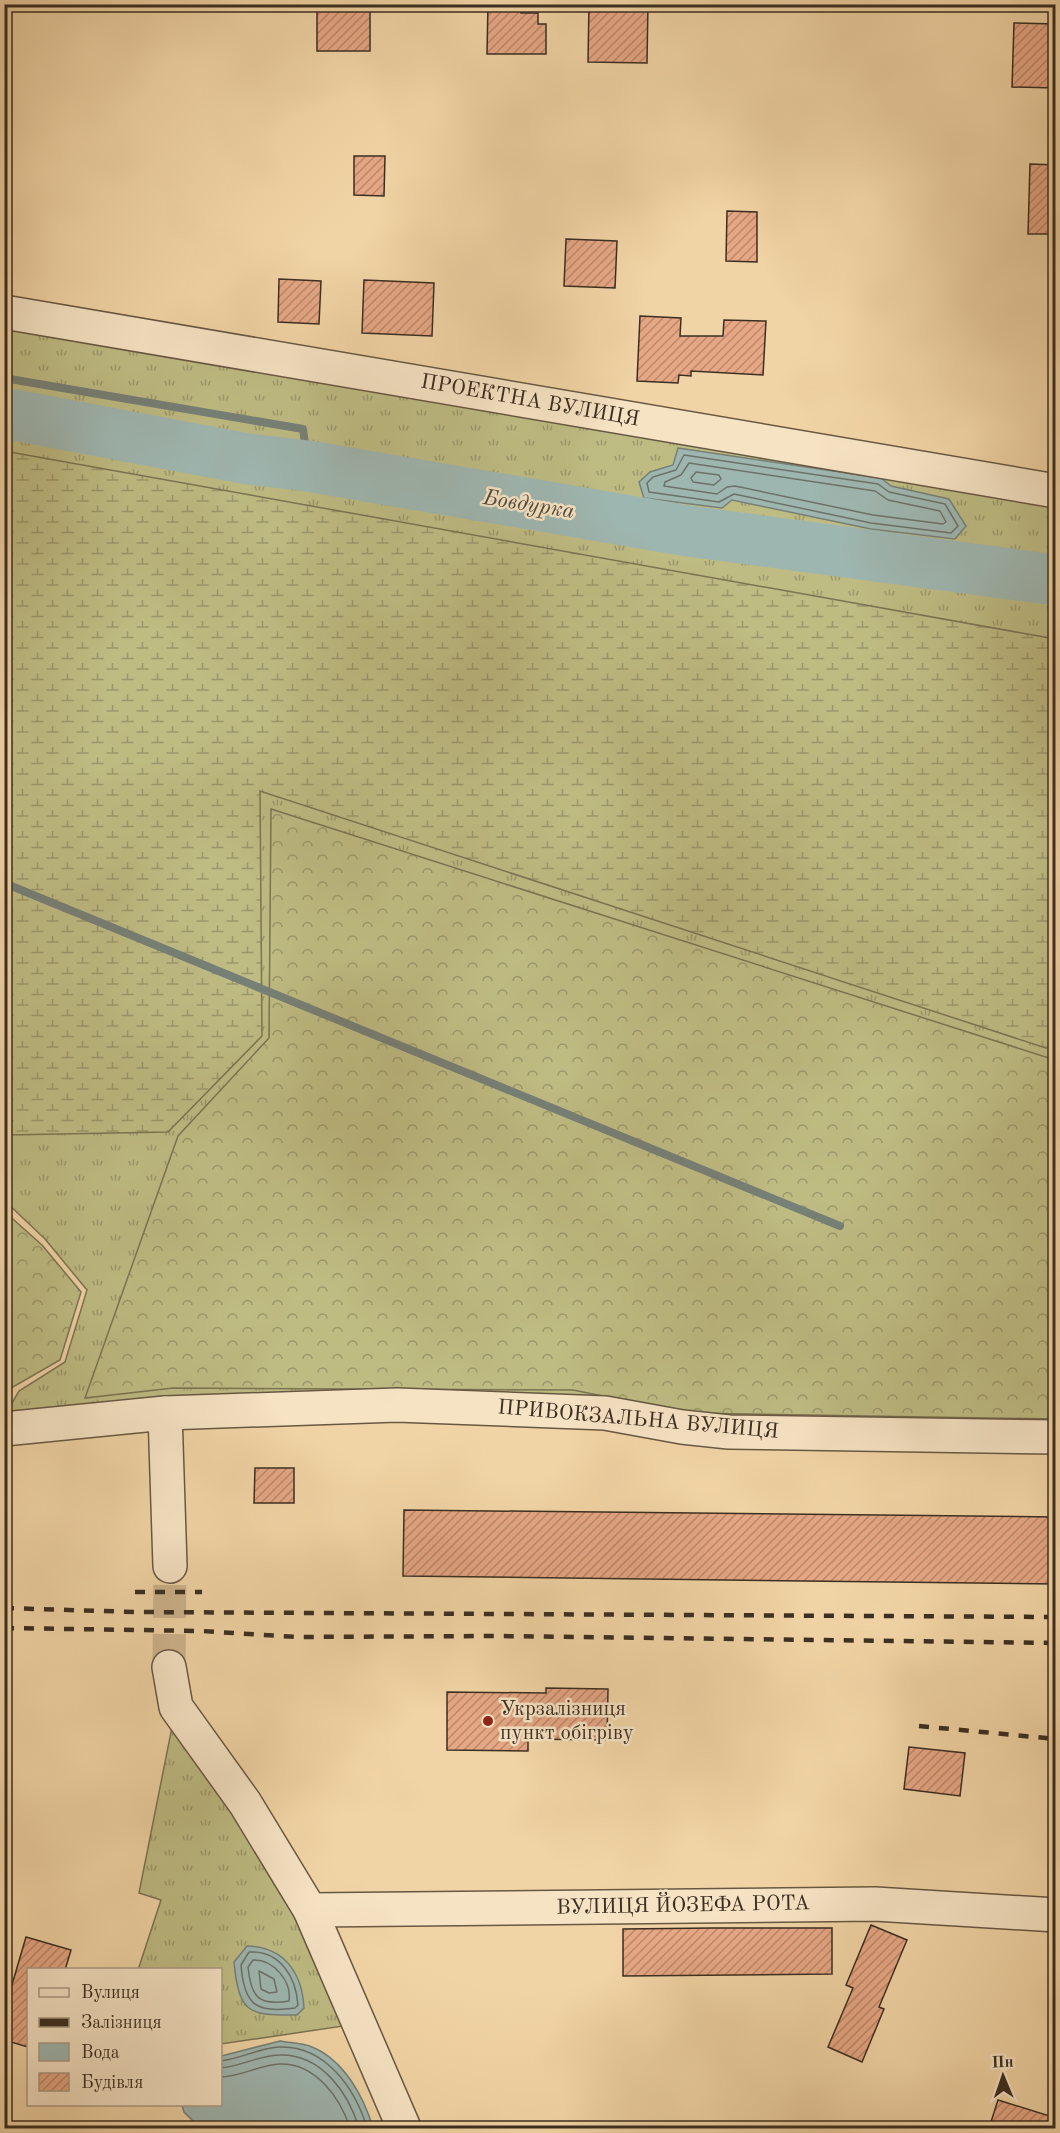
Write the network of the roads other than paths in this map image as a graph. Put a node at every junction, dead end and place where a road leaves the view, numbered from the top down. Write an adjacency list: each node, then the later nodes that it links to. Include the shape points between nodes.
1 (4, 312): 2 (street, ПРОЕКТНА ВУЛИЦЯ)
2 (1056, 491)
3 (165, 1413): 4 (street, ПРИВОКЗАЛЬНА ВУЛИЦЯ); 5 (street, ПРИВОКЗАЛЬНА ВУЛИЦЯ, via 480,1406 604,1413 729,1432); 6 (street)
4 (4, 1429)
5 (1056, 1437)
6 (170, 1566)
7 (169, 1667): 8 (street, via 176,1707 245,1803)
8 (310, 1911): 9 (street, ВУЛИЦЯ ЙОЗЕФА РОТА, via 875,1904); 10 (street)
9 (1056, 1915)
10 (404, 2128)

